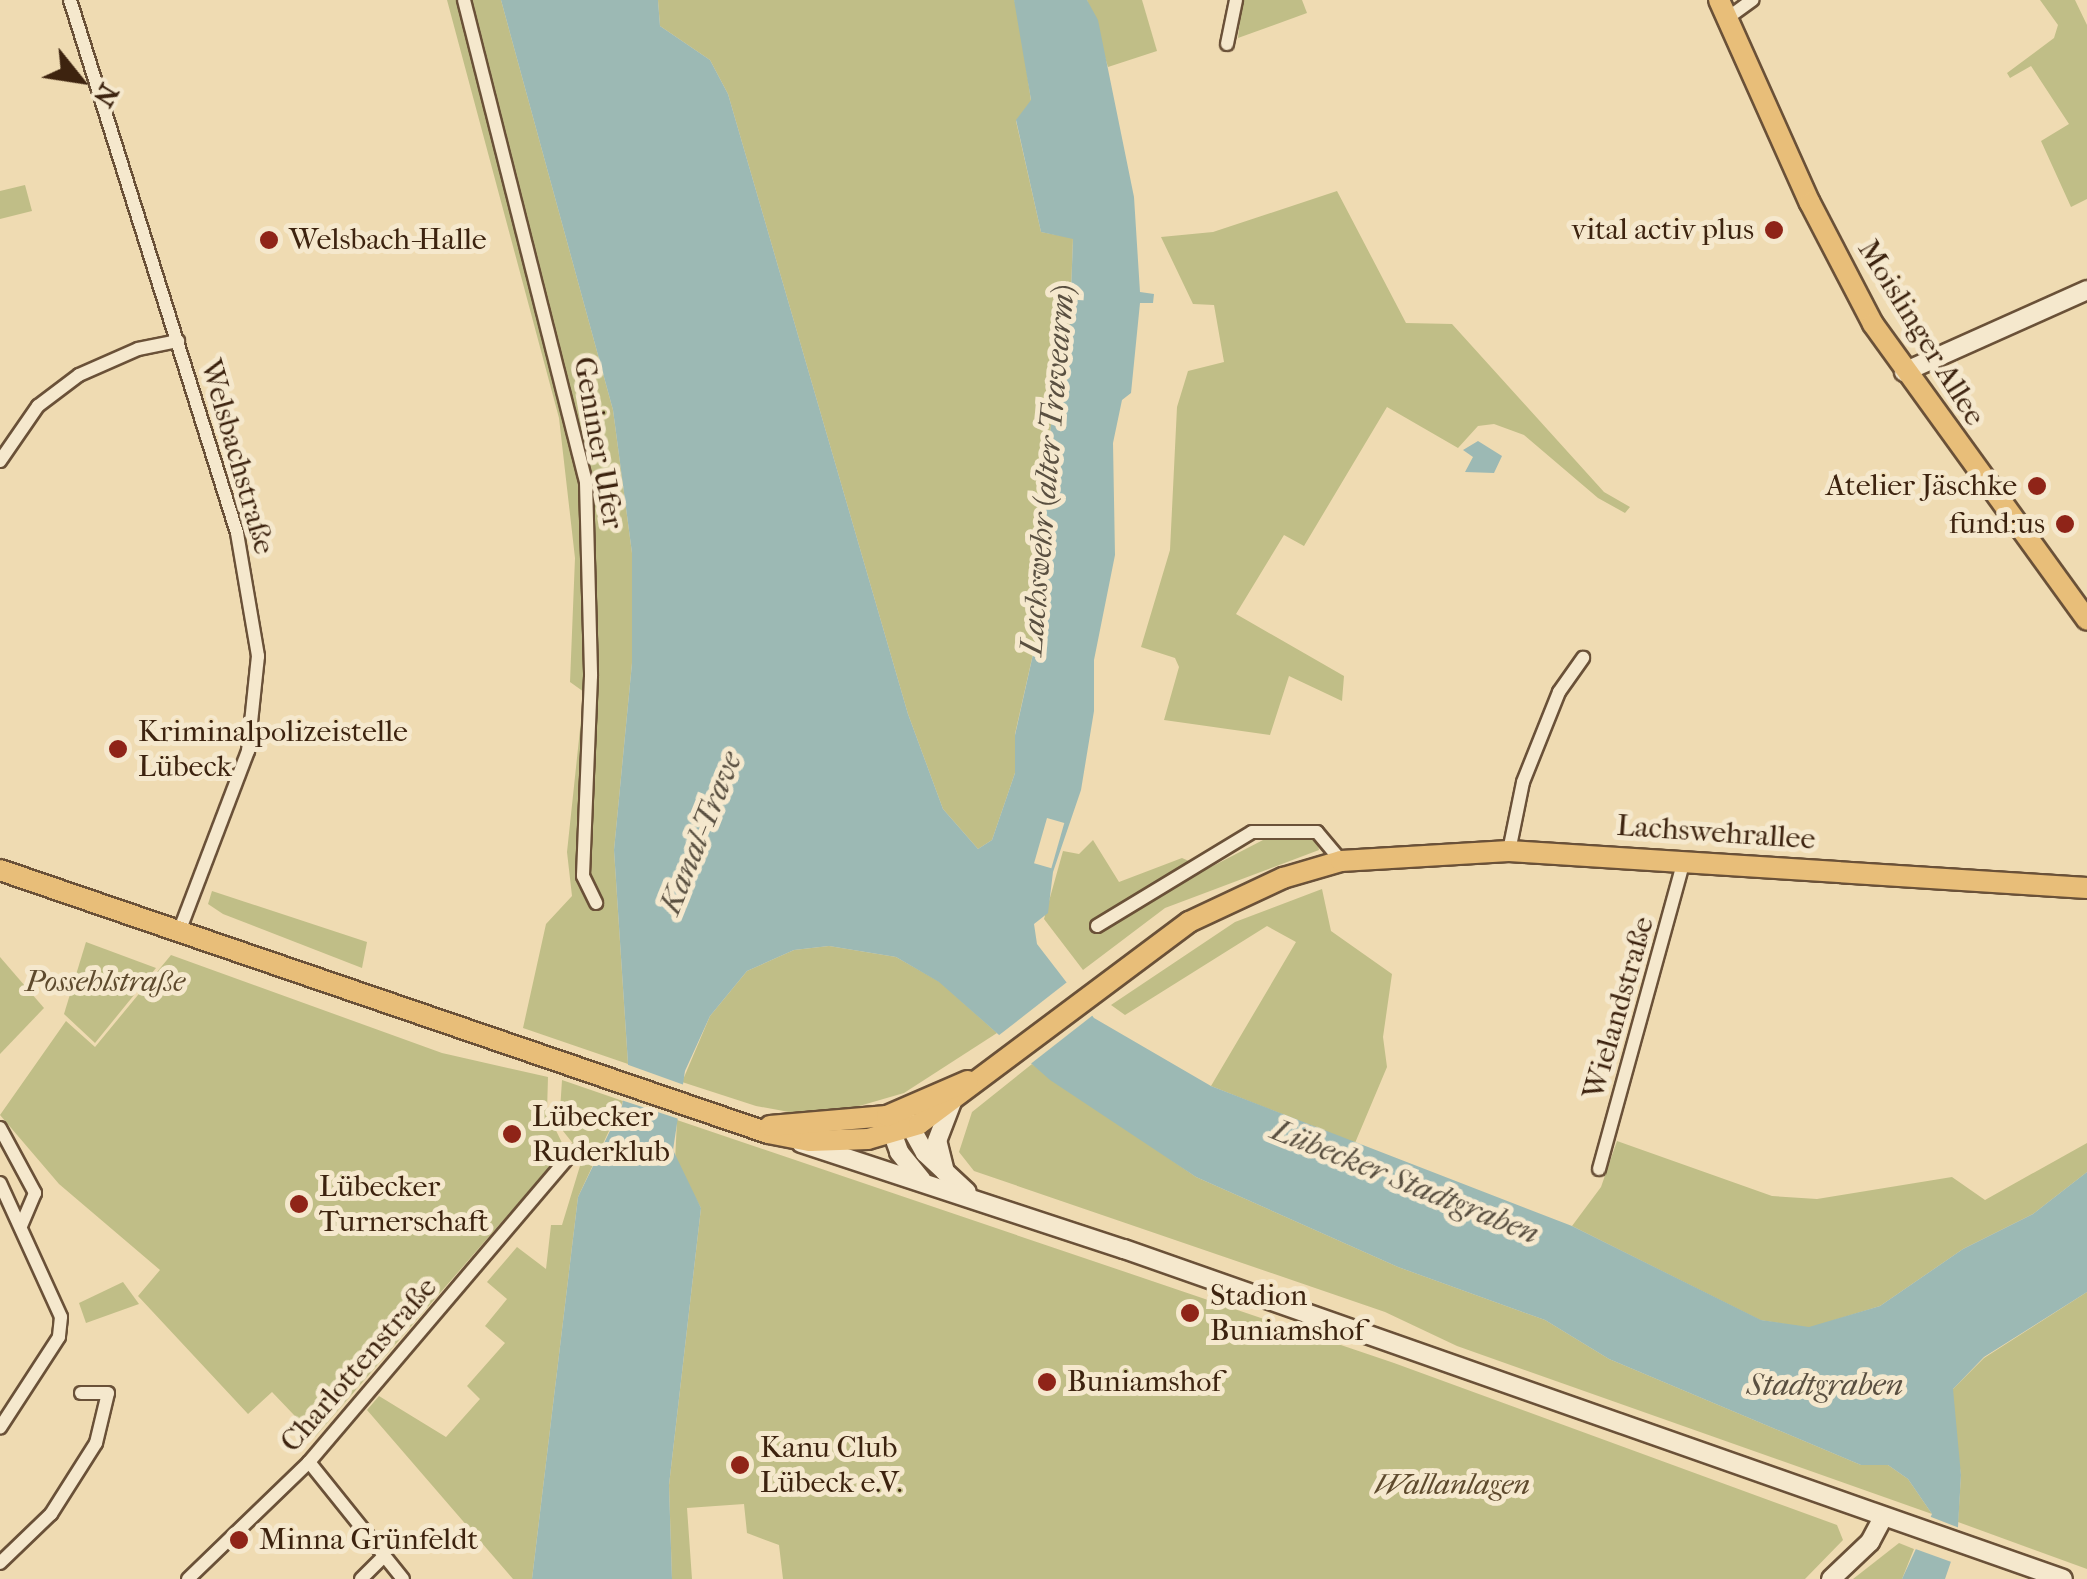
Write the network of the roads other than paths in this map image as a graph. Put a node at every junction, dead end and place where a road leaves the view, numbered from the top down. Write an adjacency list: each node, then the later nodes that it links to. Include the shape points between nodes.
1 (70, 0): 8 (street, Welsbachstraße)
2 (464, 0): 18 (street, Geniner Ufer, via 586,482 591,676 583,876)
3 (1236, 0): 6 (street)
4 (1752, 0): 5 (street)
5 (1724, 8): 9 (main road, Moislinger Allee, via 1810,204)
6 (1227, 44)
7 (2087, 290): 9 (main road)
8 (178, 341): 10 (street, via 138,348 79,375 38,406); 20 (street, Welsbachstraße, via 237,533 258,656 248,752)
9 (1904, 372): 11 (main road, Moislinger Allee)
10 (0, 461)
11 (2083, 607)
12 (1583, 658): 13 (street, via 1559,692 1523,782)
13 (1509, 850): 14 (main road, Lachswehrallee); 15 (main road, Lachswehrallee)
14 (1684, 860): 17 (main road, Lachswehrallee); 28 (street, Wielandstraße)
15 (1341, 862): 19 (street, via 1316,832 1252,832); 21 (main road, Lachswehrallee, via 1222,903)
16 (0, 870): 20 (main road)
17 (2087, 888)
18 (596, 903)
19 (1097, 926)
20 (180, 929): 24 (main road)
21 (979, 1076): 22 (main road, Lachswehrallee); 23 (main road, Lachswehrallee)
22 (952, 1102): 23 (main road, Lachswehrallee); 29 (main road, via 936,1141)
23 (898, 1122): 24 (main road, Lachswehrallee); 26 (main road, Lachswehrallee, via 842,1142); 29 (main road); 31 (main road, via 909,1167)
24 (747, 1124): 26 (main road)
25 (0, 1128): 33 (street, via 36,1193)
26 (788, 1139): 31 (main road)
27 (573, 1152): 36 (street, Charlottenstraße)
28 (1598, 1169)
29 (945, 1172): 32 (main road)
30 (0, 1183): 33 (street)
31 (926, 1184): 32 (main road)
32 (973, 1198): 37 (main road)
33 (22, 1226): 35 (street, via 51,1287 60,1327)
34 (81, 1393): 39 (street, via 108,1393 96,1443 51,1514)
35 (0, 1428)
36 (309, 1462): 38 (street); 40 (street, Charlottenstraße)
37 (1882, 1519): 43 (main road, via 1870,1542); 44 (main road)
38 (384, 1556): 41 (street); 42 (street)
39 (0, 1563)
40 (188, 1579)
41 (362, 1579)
42 (403, 1579)
43 (1831, 1579)
44 (2062, 1579)

